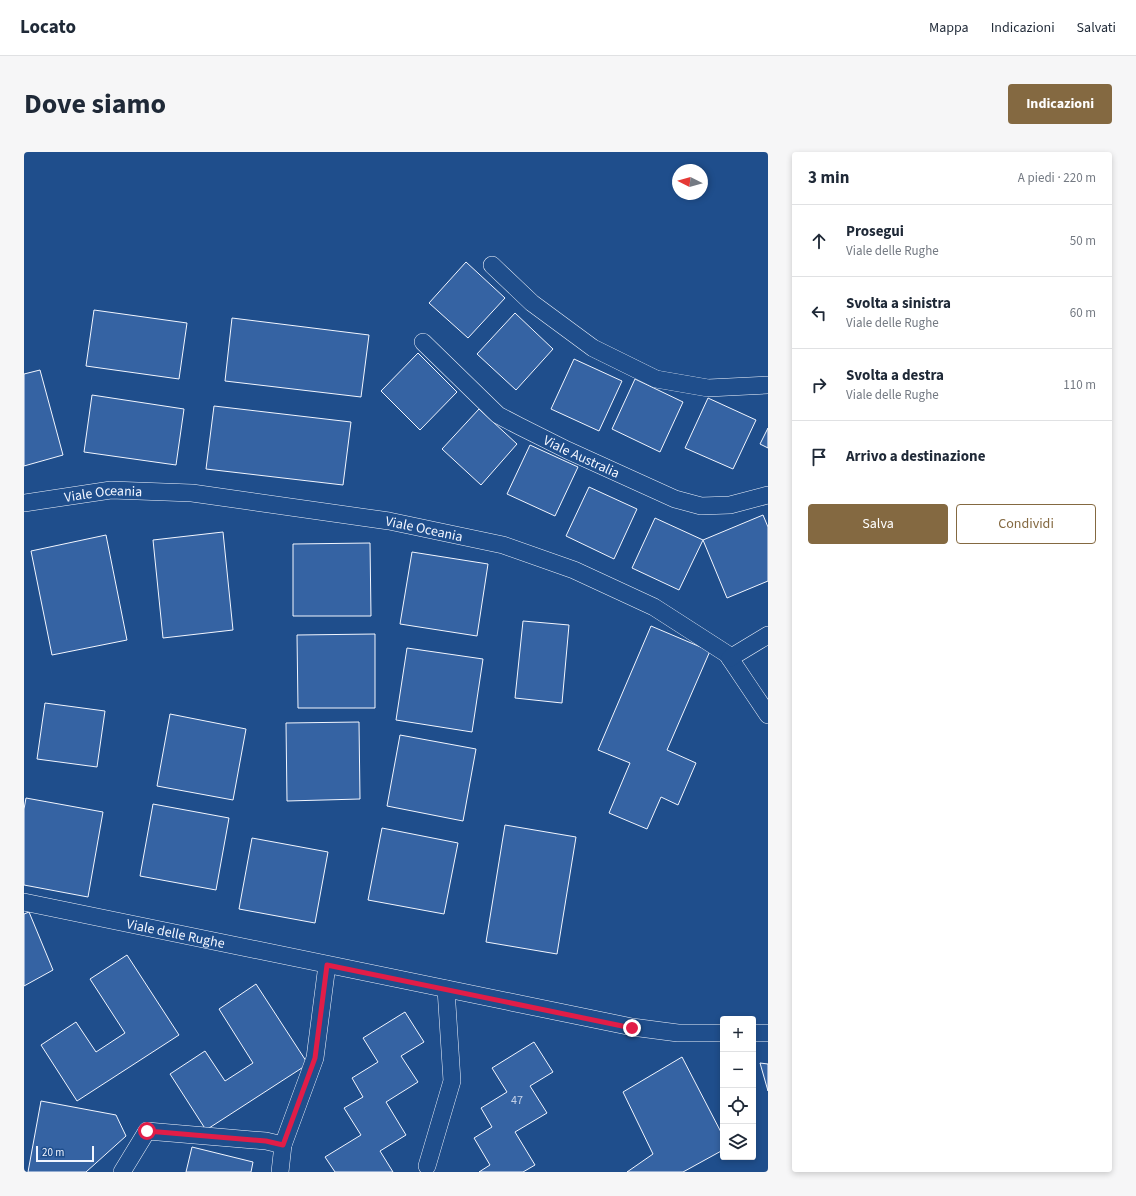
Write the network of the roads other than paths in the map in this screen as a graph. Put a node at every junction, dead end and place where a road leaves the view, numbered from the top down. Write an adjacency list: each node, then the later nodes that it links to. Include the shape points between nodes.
1 (492, 265): 3 (street, via 532,303 593,348 656,379 708,388)
2 (423, 342): 4 (street, Viale Australia, via 498,414 567,450 675,499 701,506 730,505)
3 (768, 385)
4 (768, 495)
5 (24, 503): 7 (street, Viale Oceania, via 111,490 192,493 389,520 503,545 574,570 654,607)
6 (768, 635): 7 (street)
7 (730, 658): 8 (street, Viale Oceania)
8 (768, 715)
9 (24, 902): 10 (street, Viale delle Rughe)
10 (327, 965): 11 (street, Viale delle Rughe); 15 (street, via 315,1058)
11 (446, 989): 12 (street, Viale delle Rughe, via 632,1028 678,1033); 16 (street, via 452,1081)
12 (720, 1033)
13 (756, 1033): 14 (street)
14 (768, 1033)
15 (283, 1145): 17 (street, via 266,1141 147,1131); 18 (street)
16 (428, 1166)
17 (122, 1172)
18 (280, 1172)

